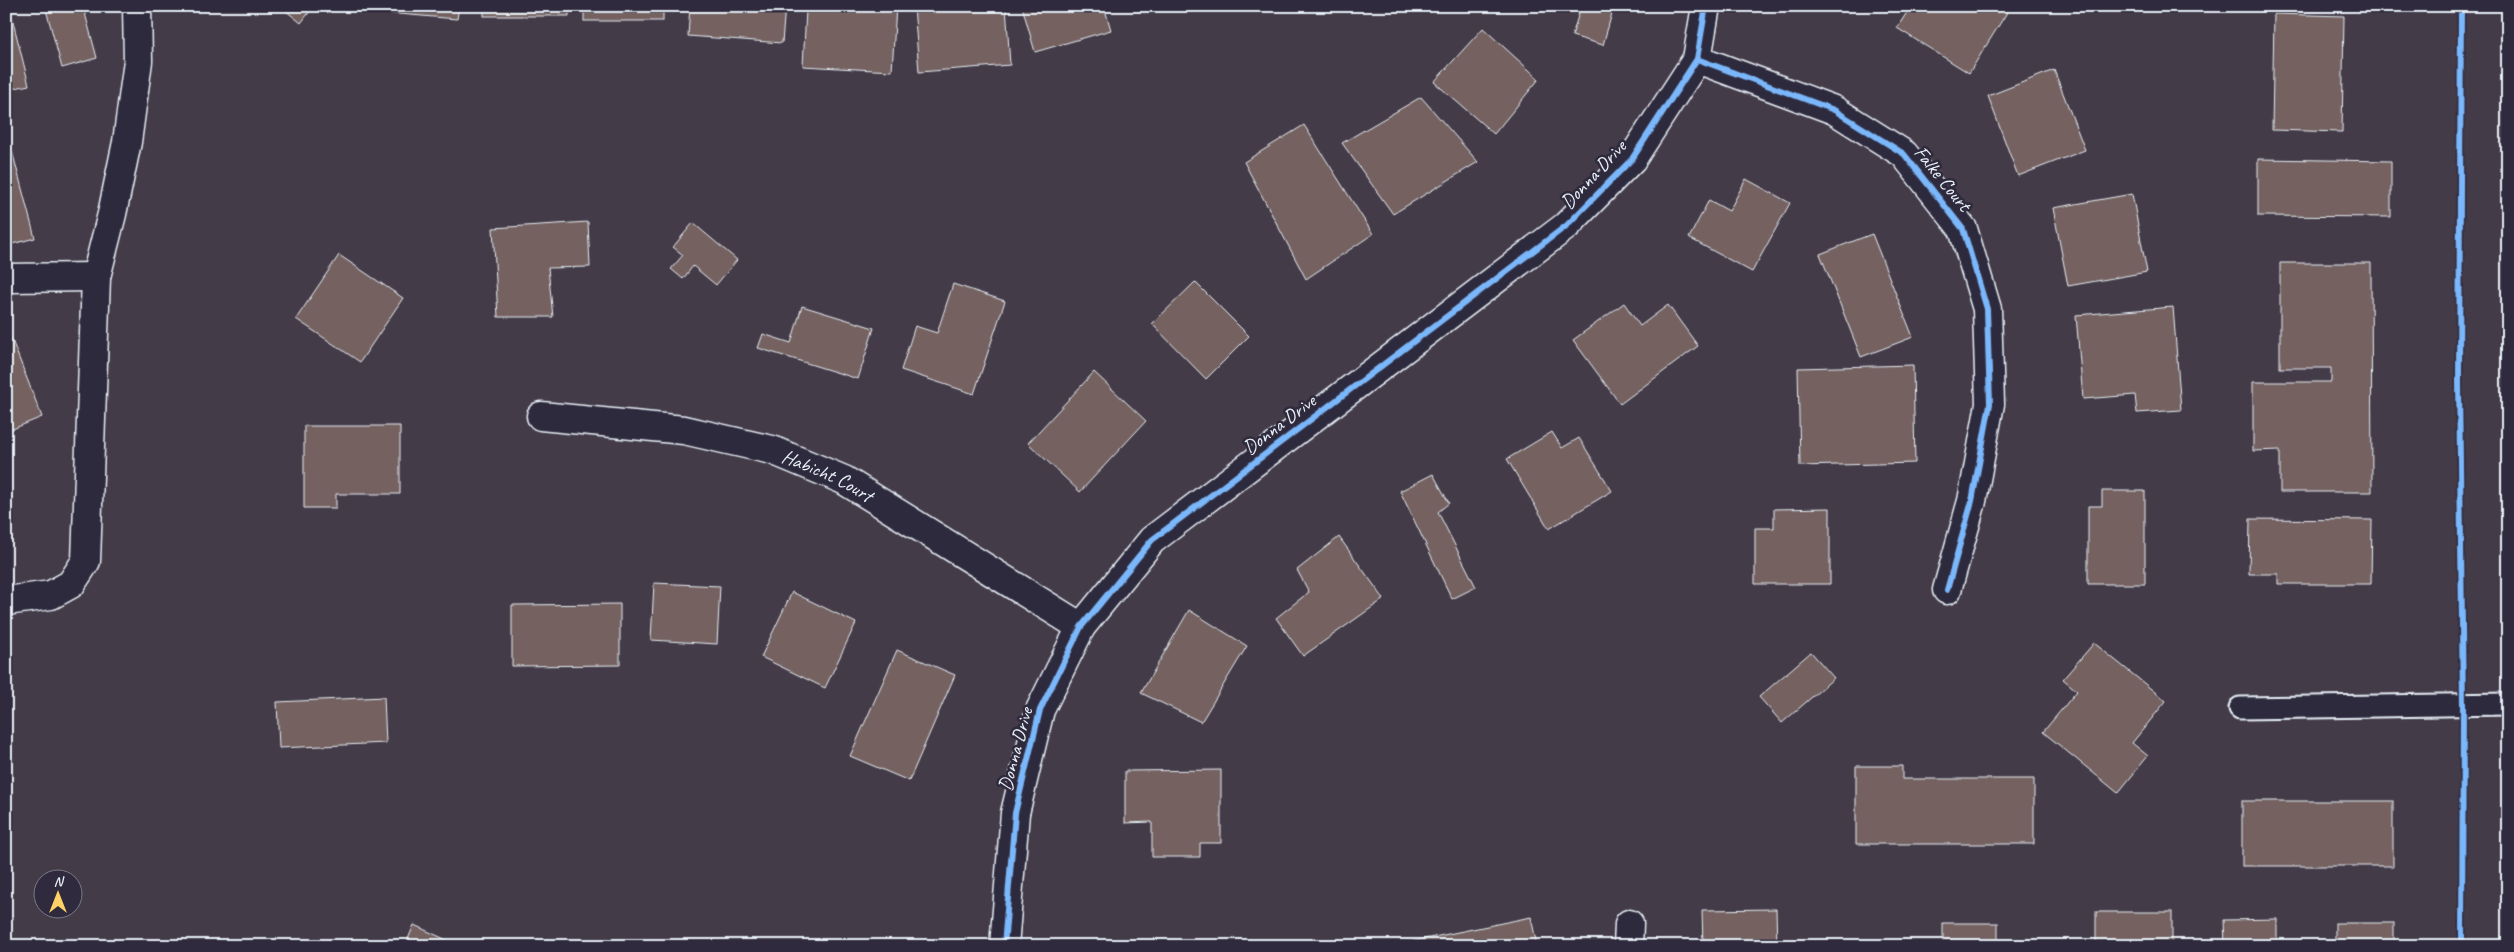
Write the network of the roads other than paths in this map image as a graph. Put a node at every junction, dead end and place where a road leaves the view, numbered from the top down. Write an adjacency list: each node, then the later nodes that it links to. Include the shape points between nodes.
1 (137, 6): 5 (street, via 138,61 127,142)
2 (1706, 6): 3 (street, Donna Drive)
3 (1697, 59): 7 (street, Falke Court, via 1834,110 1904,154 1963,229 1987,309 1990,404 1972,501); 9 (street, Donna Drive, via 1632,159 1566,226 1152,540)
4 (6, 278): 5 (street)
5 (96, 278): 8 (street, via 86,561 71,584 51,595)
6 (541, 416): 9 (street, Habicht Court, via 684,430 772,450 844,480)
7 (1947, 590)
8 (12, 601)
9 (1080, 627): 12 (street, Donna Drive, via 1040,710 1015,814)
10 (2508, 704): 11 (lane)
11 (2240, 708)
12 (1004, 946)

